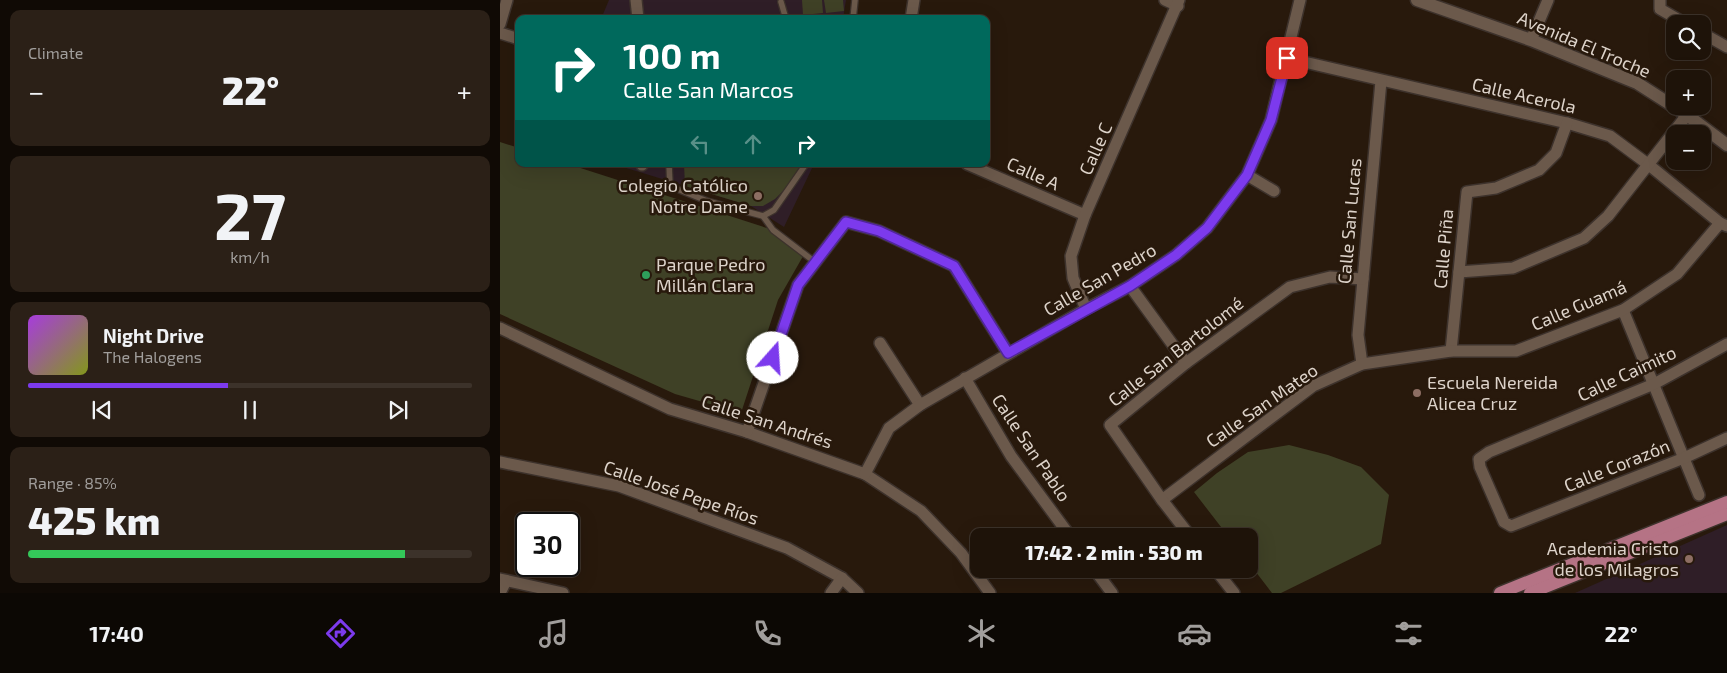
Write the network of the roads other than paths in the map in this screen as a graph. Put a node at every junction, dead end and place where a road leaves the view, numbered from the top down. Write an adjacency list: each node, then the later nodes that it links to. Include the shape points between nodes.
1 (507, 0): 17 (street)
2 (636, 0): 12 (street)
3 (855, 0): 14 (lane)
4 (914, 0): 15 (street)
5 (1165, 0): 11 (street, Calle C)
6 (1300, 0): 23 (street, Calle San Pedro)
7 (1416, 0): 21 (street, Avenida El Troche)
8 (1548, 0): 21 (street)
9 (1660, 0): 16 (street, via 1660,9)
10 (780, 2): 13 (lane)
11 (1179, 3): 37 (street, Calle C)
12 (637, 15)
13 (785, 15)
14 (853, 15)
15 (912, 15)
16 (1670, 15)
17 (500, 24)
18 (500, 34): 19 (street)
19 (515, 38)
20 (1711, 38): 22 (street)
21 (1531, 40): 25 (street, Avenida El Troche, via 1638,84)
22 (1727, 47)
23 (1287, 58): 24 (street, Calle Acerola); 34 (street, Calle San Pedro, via 1271,120)
24 (1381, 81): 28 (street, Calle Acerola); 41 (street, Calle San Lucas)
25 (1666, 101)
26 (1686, 115): 30 (street)
27 (1688, 115): 29 (street, Avenida El Troche)
28 (1567, 123): 30 (street, Calle Acerola, via 1610,136); 40 (street, Calle Piña, via 1556,153 1539,170 1496,188 1467,192)
29 (1727, 146)
30 (1649, 165): 38 (street, Calle Acerola); 40 (street, via 1608,216 1584,238 1513,268)
31 (669, 167): 36 (lane, via 670,186 707,201)
32 (804, 167): 36 (lane, via 774,210)
33 (974, 167): 37 (street, Calle A)
34 (1247, 175): 35 (street); 42 (street, Calle San Pedro, via 1207,228 1176,255)
35 (1274, 191)
36 (763, 216): 39 (lane, via 773,230)
37 (1085, 216): 43 (street, Calle C, via 1071,256 1073,278)
38 (1724, 225): 44 (street, Calle Guamá, via 1677,274)
39 (816, 262): 49 (street, via 846,222 879,231 954,266); 55 (street, via 798,285)
40 (1459, 272): 48 (street, Calle Piña)
41 (1363, 279): 50 (street, Calle San Bartolomé, via 1330,277 1290,287); 51 (street, Calle San Lucas, via 1358,335)
42 (1130, 286): 43 (street, Calle San Pedro); 50 (street)
43 (1086, 309): 49 (street, Calle San Pedro)
44 (1623, 310): 48 (street, Calle Guamá, via 1516,351); 53 (street)
45 (500, 328): 55 (street, Calle San Andrés, via 670,409)
46 (880, 343): 54 (street)
47 (1727, 344): 53 (street, Calle Caimito)
48 (1451, 351): 51 (street, Calle San Mateo)
49 (1008, 353): 52 (street, Calle San Pedro)
50 (1186, 363): 61 (street, Calle San Bartolomé, via 1110,425)
51 (1362, 364): 61 (street, Calle San Mateo, via 1313,386)
52 (965, 378): 54 (street, Calle San Pedro); 65 (street, Calle San Pablo, via 1011,456)
53 (1654, 384): 57 (street); 64 (street, Calle Caimito, via 1479,459 1504,522 1511,526)
54 (920, 405): 59 (street, Calle San Pedro, via 889,428)
55 (747, 432): 59 (street, Calle San Andrés)
56 (1727, 438): 57 (street, Calle Corazón)
57 (1684, 458): 60 (street); 64 (street, Calle Corazón)
58 (500, 462): 68 (street, Calle José Pepe Ríos, via 618,486 787,548)
59 (865, 474): 76 (street, Calle San Andrés, via 920,511 961,553)
60 (1699, 495)
61 (1162, 500): 66 (street, Calle San Bartolomé)
62 (1727, 502): 67 (main road)
63 (1727, 514): 67 (main road)
64 (1519, 523)
65 (1064, 528)
66 (1184, 528)
67 (1608, 556): 79 (main road); 80 (main road)
68 (842, 578): 74 (street); 75 (street, Calle José Pepe Ríos)
69 (1101, 578): 77 (street)
70 (1222, 578): 78 (street)
71 (503, 580): 72 (street); 73 (street)
72 (500, 593)
73 (563, 593)
74 (831, 593)
75 (858, 593)
76 (990, 593)
77 (1112, 593)
78 (1234, 593)
79 (1500, 593)
80 (1530, 593)

